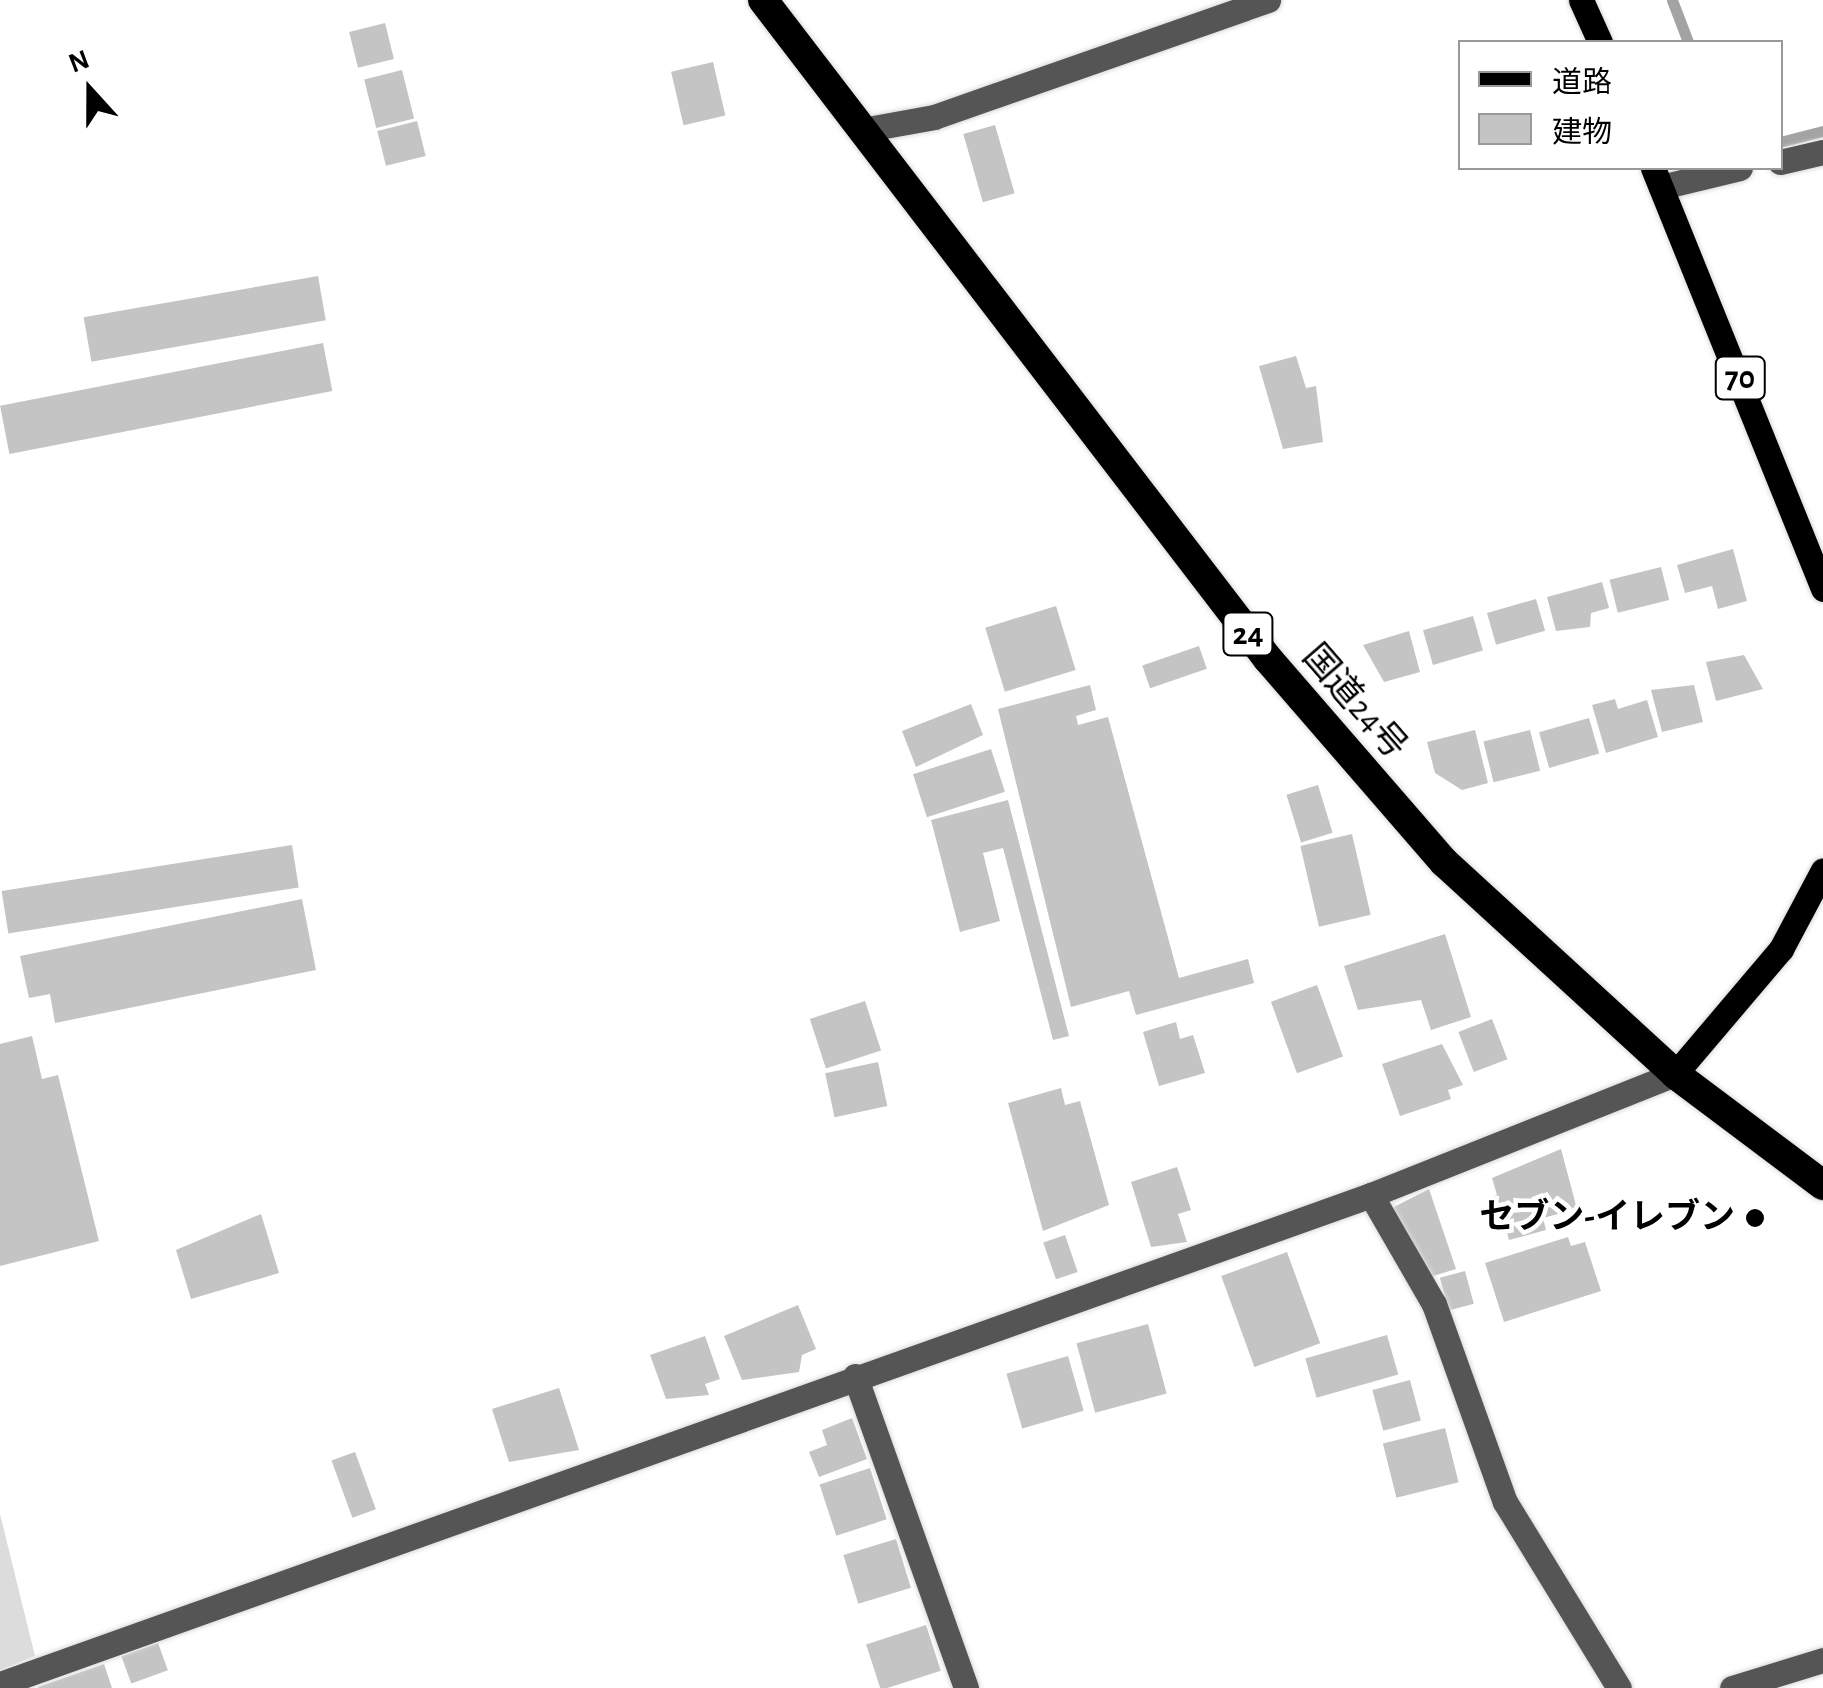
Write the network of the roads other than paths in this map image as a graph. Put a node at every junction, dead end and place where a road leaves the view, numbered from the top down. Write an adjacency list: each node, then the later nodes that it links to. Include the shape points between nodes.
1 (763, 0): 5 (highway, 国道24号 / 24)
2 (1268, 0): 5 (street, via 934,117)
3 (1582, 0): 4 (main road)
4 (1599, 40)
5 (862, 130): 12 (highway, 国道24号 / 24, via 1268,659 1444,862)
6 (1823, 152): 7 (street)
7 (1783, 161)
8 (1722, 170): 9 (street)
9 (1657, 177): 10 (main road, 70)
10 (1823, 589)
11 (1823, 870): 12 (main road, via 1781,949)
12 (1675, 1074): 13 (highway, 国道24号 / 24); 14 (street)
13 (1823, 1186)
14 (1370, 1195): 15 (street); 19 (street, via 1434,1304 1505,1502)
15 (855, 1376): 17 (street); 18 (street)
16 (1823, 1660): 20 (street)
17 (0, 1684)
18 (966, 1688)
19 (1619, 1688)
20 (1732, 1688)

